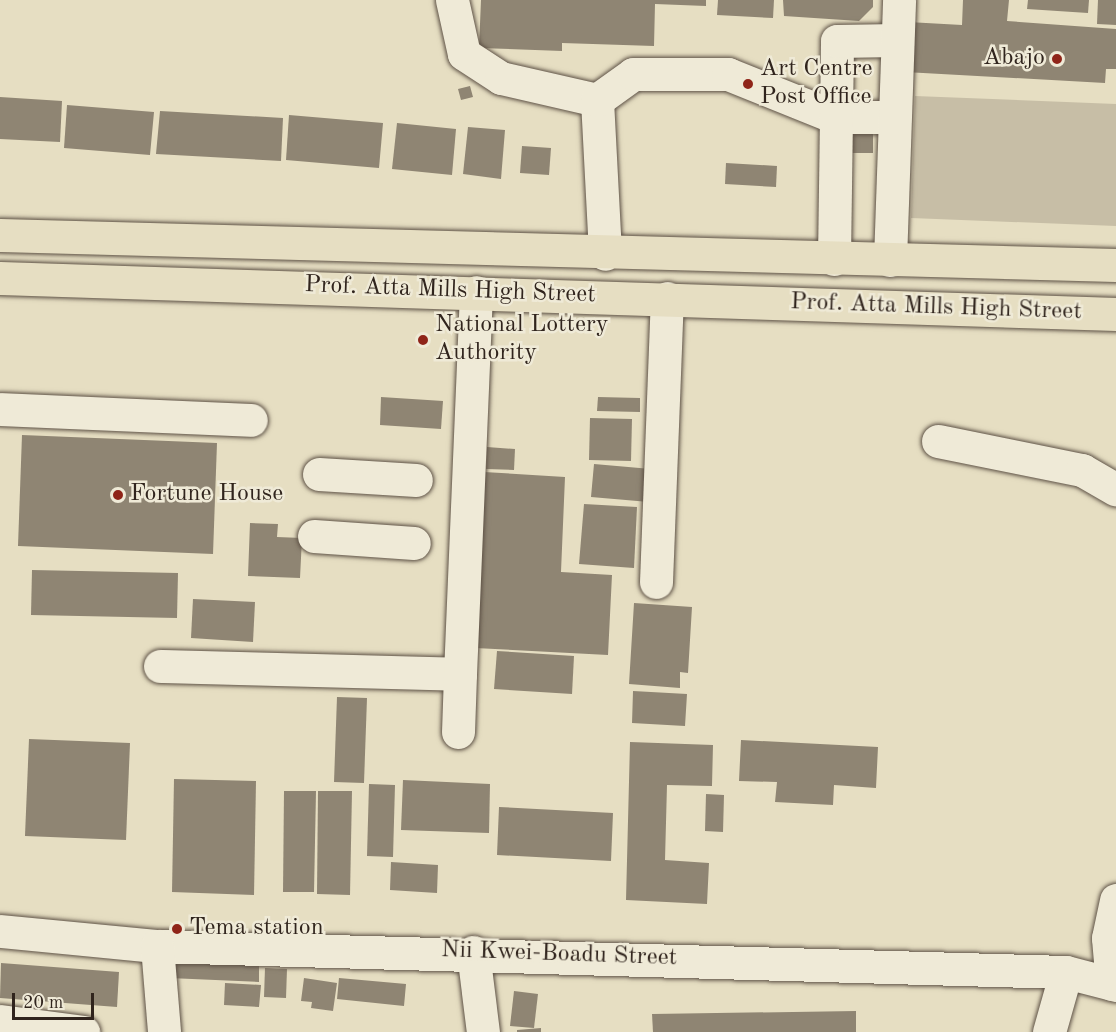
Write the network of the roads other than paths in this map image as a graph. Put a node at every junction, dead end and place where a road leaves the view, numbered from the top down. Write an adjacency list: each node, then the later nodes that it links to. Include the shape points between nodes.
1 (452, 0): 4 (street, via 464,54 501,78)
2 (899, 0): 3 (street)
3 (897, 40): 5 (street, via 837,41); 6 (street)
4 (597, 100): 5 (street, via 633,74 728,74); 8 (street)
5 (835, 117): 6 (street); 9 (street)
6 (894, 117): 10 (street)
7 (0, 235): 8 (main road, Prof. Atta Mills High Street)
8 (605, 254): 9 (main road, Prof. Atta Mills High Street)
9 (834, 259): 10 (main road, Prof. Atta Mills High Street)
10 (890, 260): 11 (main road, Prof. Atta Mills High Street)
11 (1116, 265)
12 (0, 279): 13 (main road, Prof. Atta Mills High Street)
13 (476, 292): 14 (main road, Prof. Atta Mills High Street); 26 (street)
14 (667, 298): 15 (main road, Prof. Atta Mills High Street); 24 (street)
15 (1116, 314)
16 (1, 409): 17 (street)
17 (251, 420)
18 (938, 441): 21 (street, via 1082,470)
19 (319, 474): 20 (street)
20 (416, 480)
21 (1116, 490)
22 (314, 536): 23 (street)
23 (414, 543)
24 (656, 582)
25 (160, 666): 26 (street)
26 (460, 674): 27 (street)
27 (458, 732)
28 (1116, 900): 33 (street, via 1108,938)
29 (0, 931): 30 (street, Nii Kwei-Boadu Street)
30 (157, 946): 31 (street, Nii Kwei-Boadu Street); 36 (street)
31 (473, 952): 32 (street, Nii Kwei-Boadu Street); 37 (street)
32 (1066, 972): 33 (street, Nii Kwei-Boadu Street); 38 (street)
33 (1114, 984)
34 (0, 1021): 35 (street)
35 (83, 1032)
36 (164, 1032)
37 (483, 1032)
38 (1049, 1032)

